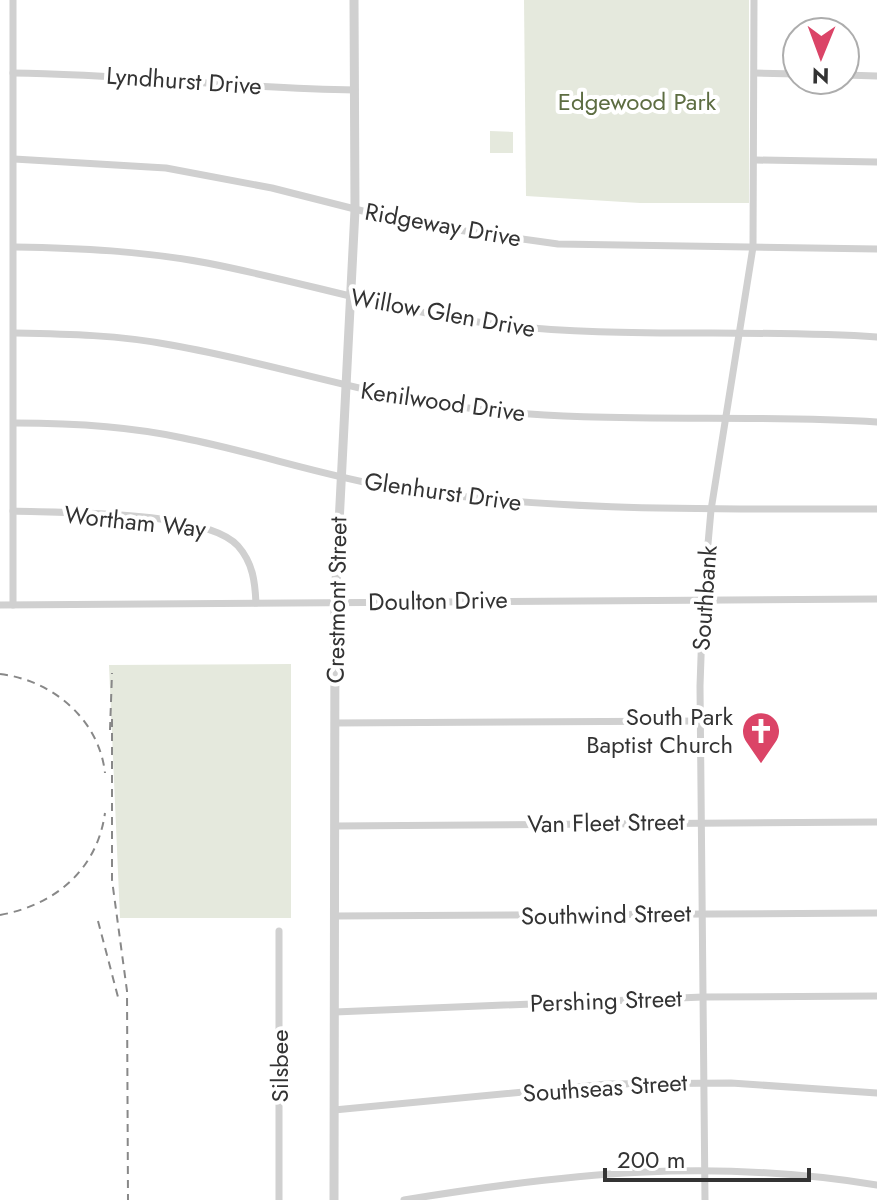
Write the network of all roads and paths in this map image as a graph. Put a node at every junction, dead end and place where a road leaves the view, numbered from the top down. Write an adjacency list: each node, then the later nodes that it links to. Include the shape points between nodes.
1 (13, 0): 4 (street)
2 (354, 0): 7 (street, Crestmont Street)
3 (754, 0): 5 (street, Southbank)
4 (13, 73): 7 (street, Lyndhurst Drive); 8 (street)
5 (755, 73): 6 (street); 9 (street, Southbank)
6 (781, 74)
7 (355, 90): 11 (street, Crestmont Street)
8 (14, 159): 11 (street, Ridgeway Drive, via 166,168); 12 (street)
9 (756, 160): 10 (street); 13 (street, Southbank)
10 (877, 162)
11 (355, 210): 13 (street, Ridgeway Drive, via 480,236 558,244); 15 (street, Crestmont Street)
12 (15, 247): 15 (street, Willow Glen Drive, via 163,256); 16 (street)
13 (753, 247): 14 (street, Ridgeway Drive); 17 (street, Southbank)
14 (877, 249)
15 (350, 298): 17 (street, Willow Glen Drive, via 554,332); 19 (street, Crestmont Street)
16 (15, 333): 19 (street, Kenilwood Drive, via 170,344); 22 (street)
17 (741, 334): 18 (street, Willow Glen Drive); 20 (street, Southbank)
18 (877, 337)
19 (346, 387): 20 (street, Kenilwood Drive, via 550,417); 23 (street, Crestmont Street)
20 (727, 420): 21 (street, Kenilwood Drive); 25 (street, Southbank)
21 (877, 422)
22 (15, 423): 23 (street, Glenhurst Drive, via 155,433); 26 (street)
23 (339, 478): 25 (street, Glenhurst Drive, via 545,506); 29 (street, Crestmont Street)
24 (877, 509): 25 (street, Glenhurst Drive)
25 (711, 510): 28 (street, Southbank)
26 (13, 511): 30 (street, Wortham Way, via 156,519 210,528 244,554 255,580); 32 (street)
27 (877, 599): 28 (street, Doulton Drive)
28 (703, 600): 29 (street, Doulton Drive); 33 (street, Southbank)
29 (335, 602): 30 (street, Doulton Drive); 34 (street, Crestmont Street)
30 (256, 603): 32 (street, Doulton Drive)
31 (0, 605): 32 (street, Doulton Drive)
32 (13, 605)
33 (700, 721): 34 (street); 36 (street, Southbank)
34 (335, 723): 37 (street, Crestmont Street)
35 (877, 822): 36 (street, Van Fleet Street)
36 (702, 823): 37 (street, Van Fleet Street); 39 (street, Southbank)
37 (335, 826): 40 (street, Crestmont Street)
38 (877, 913): 39 (street, Southwind Street)
39 (702, 914): 40 (street, Southwind Street); 43 (street, Southbank)
40 (335, 916): 44 (street, Crestmont Street)
41 (279, 931): 50 (street, Silsbee)
42 (877, 996): 43 (street, Pershing Street)
43 (703, 997): 44 (street, Pershing Street); 45 (street, Southbank)
44 (335, 1012): 47 (street, Crestmont Street)
45 (703, 1082): 46 (street, Southseas Street); 47 (street, Southseas Street, via 607,1084); 48 (street, Southbank)
46 (877, 1093)
47 (334, 1110): 51 (street, Crestmont Street)
48 (706, 1169): 49 (street, via 773,1171); 52 (street, via 558,1176); 53 (street, Southbank)
49 (877, 1185)
50 (279, 1200)
51 (334, 1200)
52 (404, 1200)
53 (705, 1200)

